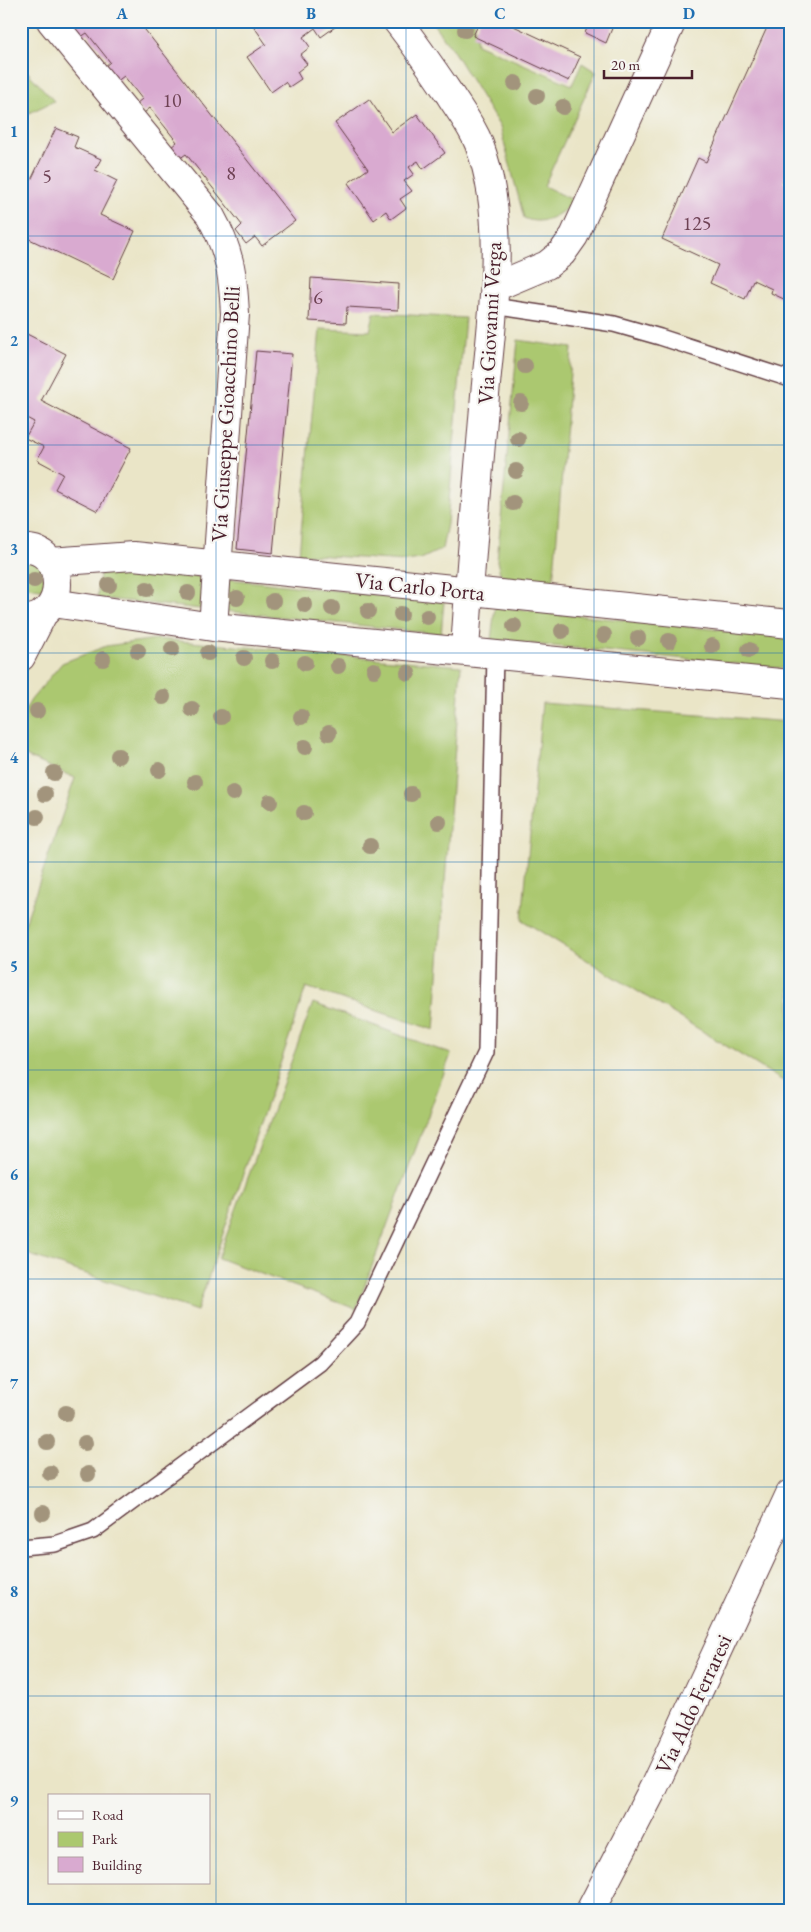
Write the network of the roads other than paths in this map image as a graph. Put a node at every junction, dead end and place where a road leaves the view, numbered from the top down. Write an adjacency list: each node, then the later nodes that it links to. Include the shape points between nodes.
1 (51, 21): 8 (street, Via Giuseppe Gioacchino Belli, via 210,215 226,247 234,289 234,314)
2 (397, 21): 4 (street, Via Giovanni Verga, via 469,123 478,143 495,226)
3 (672, 21): 4 (street, via 574,236 562,253 547,265)
4 (494, 297): 5 (lane, via 614,324); 9 (street, Via Giovanni Verga)
5 (790, 379)
6 (21, 549): 7 (street, via 38,552)
7 (50, 562): 8 (street, Via Carlo Porta, via 133,556); 10 (street, via 58,579 57,592)
8 (218, 565): 9 (street, Via Carlo Porta); 12 (street, Via Giuseppe Gioacchino Belli)
9 (468, 591): 11 (street, Via Carlo Porta); 13 (street, Via Giovanni Verga)
10 (40, 611): 12 (street); 15 (street)
11 (790, 624)
12 (213, 627): 13 (street)
13 (465, 652): 14 (street)
14 (495, 655): 16 (street); 18 (lane, via 486,1052 357,1323 320,1363 93,1531 55,1544)
15 (21, 657)
16 (790, 684)
17 (790, 1494): 19 (street, Via Aldo Ferraresi, via 654,1787)
18 (21, 1547)
19 (590, 1911)

